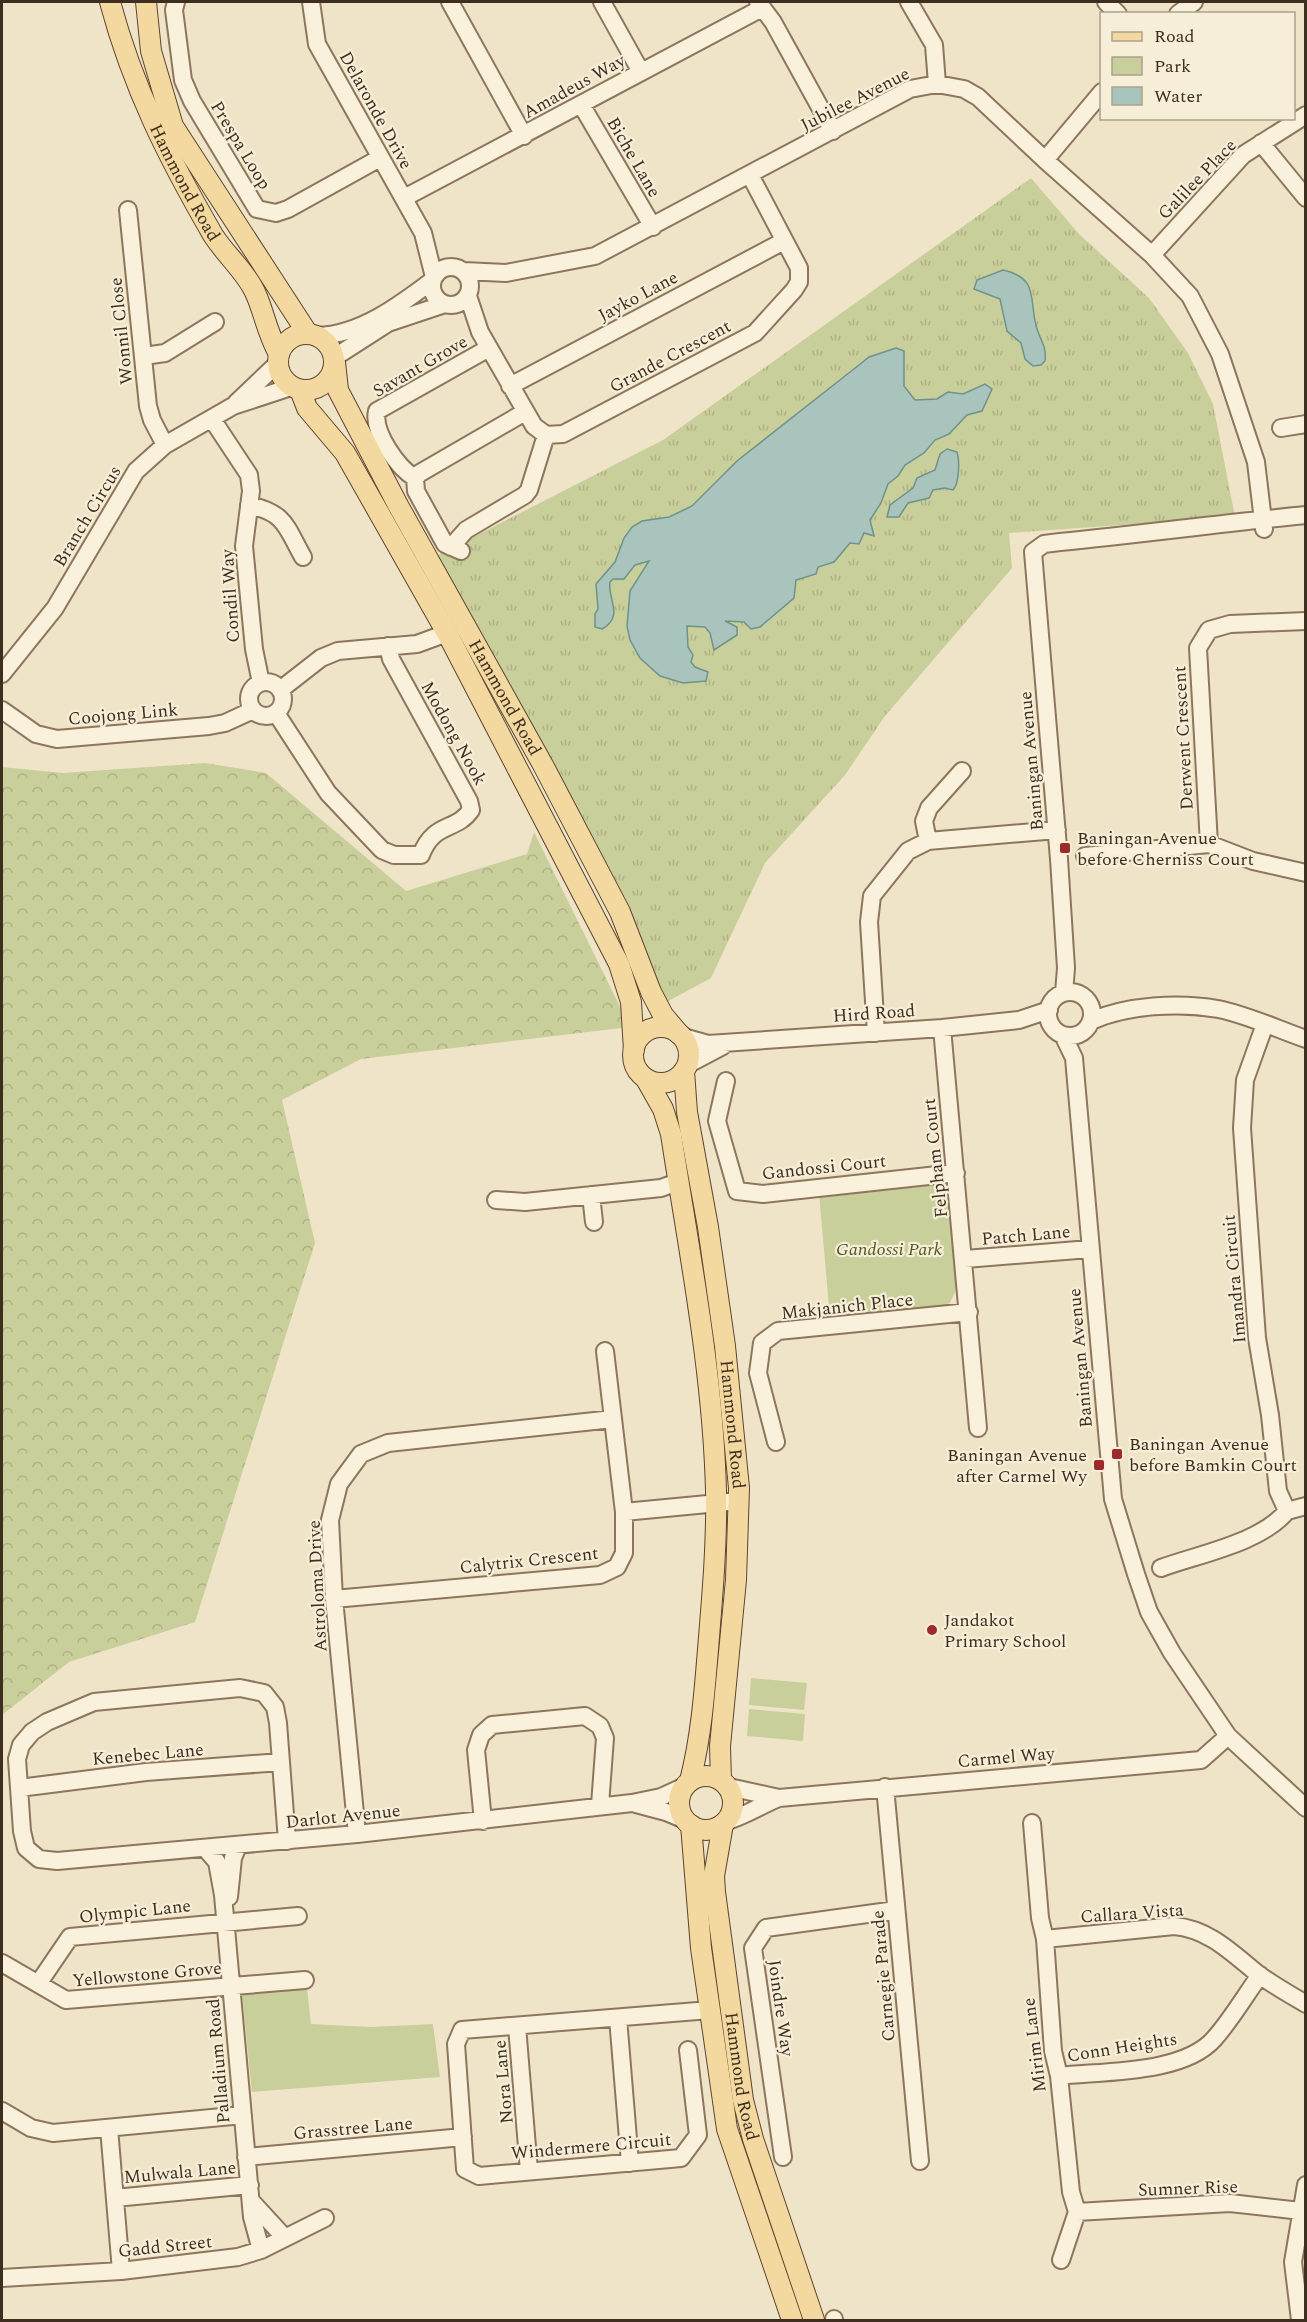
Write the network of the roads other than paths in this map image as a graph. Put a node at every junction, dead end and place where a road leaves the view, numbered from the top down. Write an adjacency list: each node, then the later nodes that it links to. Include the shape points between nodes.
1 (177, 2): 19 (street, Prespa Loop, via 174,10 183,80 256,209 276,213 288,209)
2 (311, 2): 19 (street, Delaronde Drive, via 317,44)
3 (450, 2): 17 (street)
4 (602, 2): 11 (street)
5 (909, 2): 12 (street, via 934,45)
6 (1194, 2): 10 (street)
7 (760, 5): 11 (street, Amadeus Way); 16 (street)
8 (146, 8): 9 (main road); 36 (main road, Hammond Road, via 159,85 173,126)
9 (112, 10): 39 (main road, Hammond Road, via 124,55 154,129 215,237 254,290)
10 (1181, 12)
11 (641, 72): 14 (street, Amadeus Way)
12 (937, 84): 16 (street, Jubilee Avenue, via 910,89); 20 (street, Jubilee Avenue, via 964,89 978,97)
13 (1100, 93): 20 (street)
14 (582, 105): 17 (street, Amadeus Way); 25 (street, Biche Lane)
15 (1305, 115): 18 (street, Galilee Place)
16 (833, 131): 21 (street, Jubilee Avenue)
17 (524, 136): 22 (street, Amadeus Way)
18 (1261, 143): 23 (street); 28 (street, Galilee Place, via 1243,155)
19 (380, 158): 22 (street, Delaronde Drive)
20 (1045, 160): 28 (street, Jubilee Avenue)
21 (750, 175): 25 (street, Jubilee Avenue); 27 (street, Grande Crescent)
22 (404, 198): 26 (street, Delaronde Drive)
23 (1305, 198)
24 (128, 210): 38 (street, Wonnil Close)
25 (653, 227): 30 (street, Jubilee Avenue, via 595,256)
26 (423, 232): 29 (street, Delaronde Drive, via 442,257); 31 (street, Delaronde Drive)
27 (784, 241): 41 (street, Jayko Lane); 48 (street, Grande Crescent, via 799,268 799,282 755,333 564,434)
28 (1152, 255): 53 (street, Jubilee Avenue, via 1191,296 1220,354 1256,462)
29 (460, 269): 30 (street, Jubilee Avenue); 31 (street, via 442,269); 32 (street, via 471,282)
30 (506, 273): 32 (street, Jubilee Avenue)
31 (434, 278): 33 (street, via 433,293); 36 (street, via 405,301 362,325 333,335)
32 (469, 295): 33 (street, via 461,303); 35 (street)
33 (449, 305): 35 (street); 40 (street, via 388,323)
34 (215, 322): 38 (street, via 165,353)
35 (480, 332): 37 (street)
36 (313, 335): 39 (main road, via 290,339); 40 (main road, via 332,348)
37 (489, 348): 41 (street); 50 (street, Savant Grove, via 376,411 375,424 395,461)
38 (144, 356): 49 (street, Wonnil Close, via 150,413)
39 (278, 358): 42 (main road, via 282,377); 43 (street, Branch Circus)
40 (335, 359): 42 (main road, via 328,381 320,387); 78 (main road, Hammond Road, via 338,390 620,912 663,1015)
41 (510, 386): 44 (street)
42 (296, 388): 43 (street, Branch Circus); 57 (main road, Hammond Road, via 307,408 345,453)
43 (234, 406): 45 (street, Branch Circus)
44 (525, 412): 48 (street, via 536,429); 50 (street)
45 (212, 419): 49 (street, Branch Circus); 51 (street, Condil Way, via 249,475)
46 (1305, 424): 47 (street)
47 (1281, 428)
48 (546, 435): 50 (street, via 530,490 466,530 456,549 445,543 416,491)
49 (165, 445): 59 (street, Branch Circus, via 136,471 55,608)
50 (415, 478)
51 (249, 505): 55 (street, via 270,509 280,516); 60 (street, Condil Way, via 244,546)
52 (1305, 515): 53 (street)
53 (1258, 524): 54 (street); 66 (street, Baningan Avenue, via 1052,543 1033,552)
54 (1305, 525)
55 (303, 557)
56 (1305, 621): 68 (street, Derwent Crescent, via 1230,624 1209,630 1198,648)
57 (447, 633): 58 (street, via 417,644); 81 (main road, Hammond Road, via 619,964 631,1002)
58 (388, 646): 61 (street, via 338,651 321,658); 64 (street, Modong Nook, via 391,659 471,810 466,817 435,831 421,855 394,855 382,850 328,793)
59 (2, 674)
60 (261, 683): 61 (street, via 271,683); 63 (street, via 250,694)
61 (280, 690): 64 (street, via 282,704)
62 (2, 710): 63 (street, Coojong Link, via 36,734 57,739 209,726)
63 (253, 710): 64 (street, via 261,715)
64 (276, 712)
65 (962, 771): 67 (street, via 930,807 924,821)
66 (1057, 830): 67 (street); 71 (street, Baningan Avenue, via 1066,968)
67 (928, 841): 77 (street, via 908,851 872,896 869,922)
68 (1209, 844): 69 (street); 70 (street, via 1253,861)
69 (1085, 856)
70 (1305, 873)
71 (1076, 996): 72 (street); 73 (street, via 1052,1002); 75 (street, Baningan Avenue, via 1093,1014)
72 (1113, 1012): 74 (street, Hird Road, via 1149,1007 1218,1009); 75 (street, Hird Road)
73 (1054, 1023): 75 (street, Hird Road); 76 (street, Hird Road, via 1019,1020); 82 (street, Baningan Avenue)
74 (1264, 1024): 79 (street, Hird Road); 101 (street, Imandra Circuit, via 1245,1080 1242,1128 1257,1338 1278,1491)
75 (1087, 1027): 82 (street, Baningan Avenue)
76 (942, 1028): 77 (street, Hird Road); 86 (street, Felpham Court)
77 (876, 1033): 80 (street, Hird Road)
78 (681, 1035): 80 (street, Hird Road, via 698,1043); 81 (main road, via 661,1027 652,1029 643,1033); 83 (main road, via 689,1050)
79 (1305, 1039)
80 (732, 1042): 83 (street, Hird Road, via 709,1051)
81 (634, 1050): 84 (main road, via 636,1066)
82 (1074, 1058): 91 (street, Baningan Avenue)
83 (685, 1068): 84 (main road, via 670,1081); 98 (main road, Hammond Road, via 687,1112 727,1358)
84 (646, 1079): 87 (main road, Hammond Road, via 666,1118)
85 (726, 1081): 86 (street, Gandossi Court, via 717,1121 737,1191 763,1194)
86 (956, 1173): 92 (street, Felpham Court)
87 (678, 1182): 88 (street, via 662,1188); 99 (main road, Hammond Road, via 698,1306)
88 (591, 1195): 89 (street, via 525,1202); 90 (street)
89 (496, 1200)
90 (594, 1222)
91 (1090, 1249): 92 (street, Patch Lane); 105 (street, Baningan Avenue, via 1113,1498 1149,1612)
92 (965, 1259): 93 (street, Felpham Court)
93 (969, 1312): 96 (street, Felpham Court); 97 (street, Makjanich Place, via 778,1331 762,1343 758,1373)
94 (605, 1351): 95 (street, Calytrix Crescent)
95 (613, 1419): 102 (street, Calytrix Crescent); 104 (street, Astroloma Drive, via 388,1443 361,1454 339,1484 330,1520)
96 (978, 1428)
97 (776, 1442)
98 (739, 1501): 99 (street); 107 (main road, Hammond Road, via 720,1746)
99 (716, 1503): 102 (street); 108 (main road, Hammond Road, via 705,1692 698,1750)
100 (1305, 1506): 101 (street)
101 (1287, 1511): 103 (street, via 1276,1525)
102 (624, 1512): 104 (street, Calytrix Crescent, via 624,1553 617,1568 600,1575)
103 (1161, 1568)
104 (334, 1599): 119 (street, Astroloma Drive)
105 (1228, 1736): 109 (street, Carmel Way, via 1200,1760); 114 (street, Baningan Avenue)
106 (281, 1762): 110 (street, Kenebec Lane, via 146,1772); 110 (street, via 275,1707 264,1693 240,1688 94,1702 32,1732 21,1745 17,1758); 120 (street)
107 (725, 1783): 108 (main road, via 705,1776); 111 (street, Carmel Way); 117 (main road, via 734,1805)
108 (688, 1784): 112 (street, Darlot Avenue, via 661,1797); 116 (main road, via 679,1799)
109 (885, 1787): 111 (street, Carmel Way); 123 (street, Carnegie Parade)
110 (19, 1788): 122 (street, Darlot Avenue, via 26,1848 39,1859 57,1861)
111 (779, 1798): 117 (street, Carmel Way)
112 (632, 1803): 113 (street, Darlot Avenue); 116 (street, Darlot Avenue)
113 (600, 1805): 115 (street, Darlot Avenue); 115 (street, via 605,1738 600,1726 585,1716 492,1725 481,1735 476,1750)
114 (1305, 1808)
115 (483, 1821): 119 (street, Darlot Avenue)
116 (688, 1823): 117 (main road, via 707,1830); 133 (main road, Hammond Road)
117 (725, 1823): 160 (main road, Hammond Road, via 714,1876 715,1892 743,2100 753,2139)
118 (1032, 1823): 126 (street, Mirim Lane)
119 (357, 1834): 120 (street, Darlot Avenue)
120 (287, 1841): 121 (street, Darlot Avenue)
121 (238, 1846): 122 (street, Darlot Avenue); 125 (street, Palladium Road)
122 (206, 1848): 125 (street, Palladium Road, via 217,1862)
123 (896, 1910): 143 (street, Joindre Way, via 766,1928 753,1948); 144 (street, Carnegie Parade)
124 (298, 1916): 125 (street, Olympic Lane)
125 (224, 1919): 130 (street, Olympic Lane, via 70,1938); 131 (street, Palladium Road)
126 (1045, 1939): 128 (street, Callara Vista, via 1191,1927 1212,1937); 137 (street, Mirim Lane, via 1053,2051)
127 (2, 1963): 130 (street, Yellowstone Grove)
128 (1260, 1975): 132 (street, Callara Vista); 137 (street, Conn Heights, via 1213,2041 1197,2053 1178,2062)
129 (305, 1980): 131 (street, Yellowstone Grove)
130 (38, 1984): 131 (street, Yellowstone Grove, via 66,2000)
131 (231, 1986): 139 (street, Palladium Road)
132 (1305, 2004)
133 (710, 2010): 134 (street); 159 (main road, Hammond Road, via 727,2129)
134 (618, 2018): 135 (street); 145 (street)
135 (518, 2026): 141 (street, via 462,2030 456,2044); 146 (street, Nora Lane)
136 (688, 2050): 145 (street, Windermere Circuit, via 698,2135 681,2158)
137 (1059, 2076): 152 (street, Mirim Lane, via 1071,2192)
138 (2, 2111): 140 (street, via 31,2128 53,2133)
139 (243, 2115): 140 (street); 142 (street, Palladium Road)
140 (109, 2128): 149 (street)
141 (463, 2137): 142 (street, Grasstree Lane); 146 (street, Windermere Circuit, via 465,2169 479,2176)
142 (246, 2157): 147 (street, Palladium Road)
143 (783, 2157)
144 (920, 2161)
145 (630, 2163): 146 (street, Windermere Circuit)
146 (529, 2171)
147 (250, 2185): 149 (street, Mulwala Lane); 150 (street, Palladium Road)
148 (1305, 2185): 151 (street)
149 (115, 2198): 157 (street)
150 (252, 2202): 154 (street); 155 (street, Palladium Road)
151 (1301, 2211): 152 (street, Sumner Rise, via 1230,2203); 161 (street, via 1293,2262)
152 (1077, 2212): 156 (street)
153 (325, 2218): 154 (street, Gadd Street)
154 (285, 2238): 155 (street, Gadd Street)
155 (261, 2250): 157 (street, Gadd Street, via 204,2263)
156 (1061, 2260)
157 (121, 2271): 158 (street, Gadd Street)
158 (2, 2278)
159 (792, 2320)
160 (828, 2320)
161 (1300, 2320)

